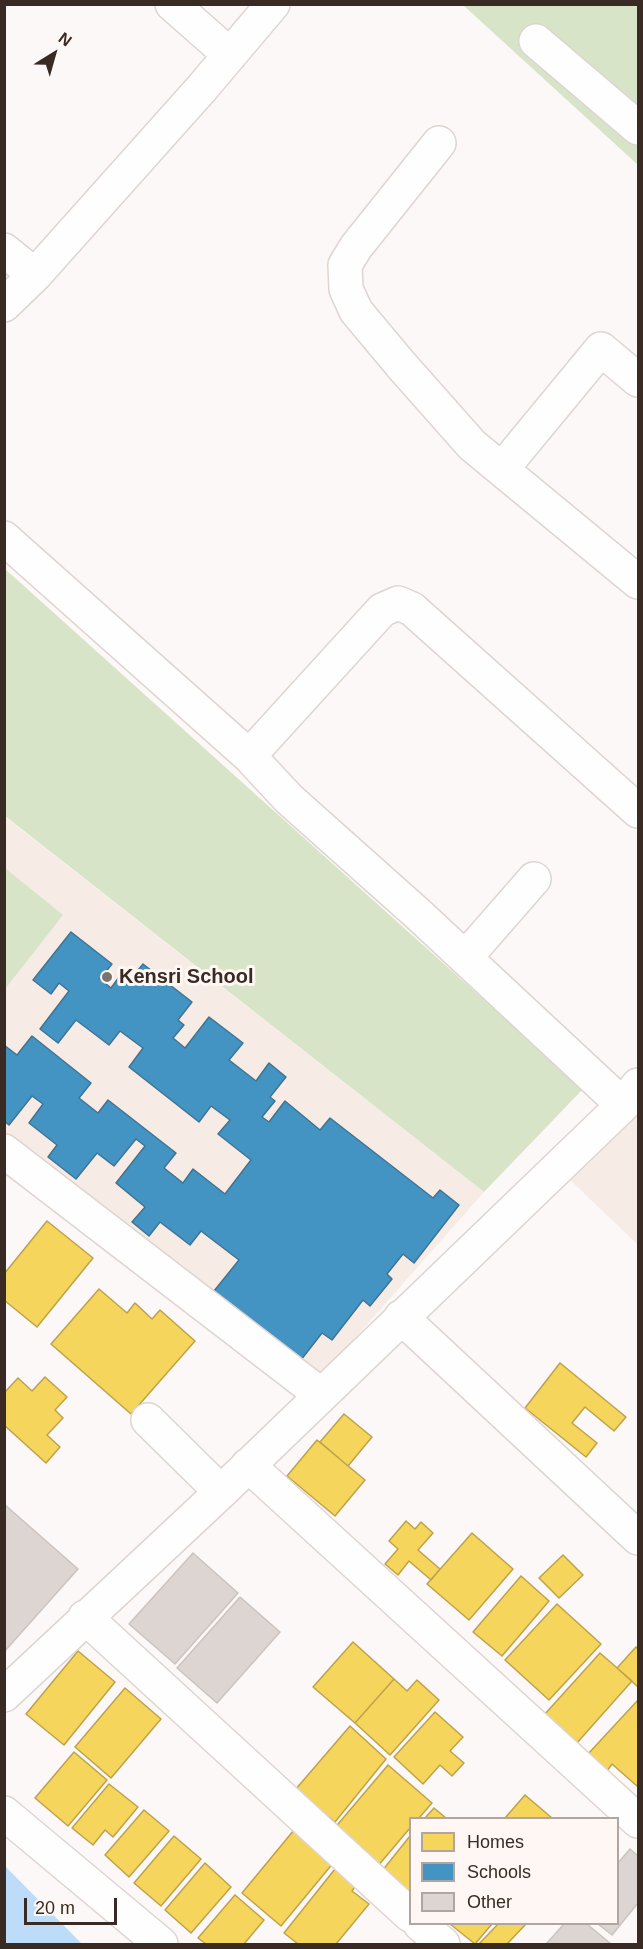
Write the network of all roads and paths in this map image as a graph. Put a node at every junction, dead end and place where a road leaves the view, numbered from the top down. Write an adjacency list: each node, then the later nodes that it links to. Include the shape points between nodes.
1 (172, 4): 4 (street)
2 (273, 4): 4 (street)
3 (536, 41): 5 (street)
4 (230, 55): 8 (street)
5 (639, 128)
6 (439, 143): 11 (street, via 356,247 345,265 346,289 356,311 402,366 472,445)
7 (4, 250): 8 (street)
8 (35, 275): 9 (street)
9 (4, 305)
10 (639, 380): 11 (street, via 601,350)
11 (502, 469): 13 (street)
12 (4, 538): 14 (street)
13 (639, 582)
14 (249, 756): 15 (street, via 382,610 398,603 412,609); 17 (street, via 289,799)
15 (639, 811)
16 (534, 879): 17 (street)
17 (465, 958): 18 (street)
18 (631, 1095): 20 (street)
19 (4, 1151): 21 (street)
20 (401, 1317): 21 (street); 25 (street)
21 (321, 1394): 23 (street)
22 (148, 1420): 24 (street)
23 (248, 1465): 24 (street); 29 (street)
24 (221, 1492): 26 (street)
25 (639, 1538)
26 (85, 1617): 27 (street); 30 (street)
27 (4, 1695)
28 (4, 1813): 32 (street)
29 (639, 1821)
30 (409, 1913)
31 (422, 1925): 33 (street)
32 (161, 1944)
33 (443, 1944)

